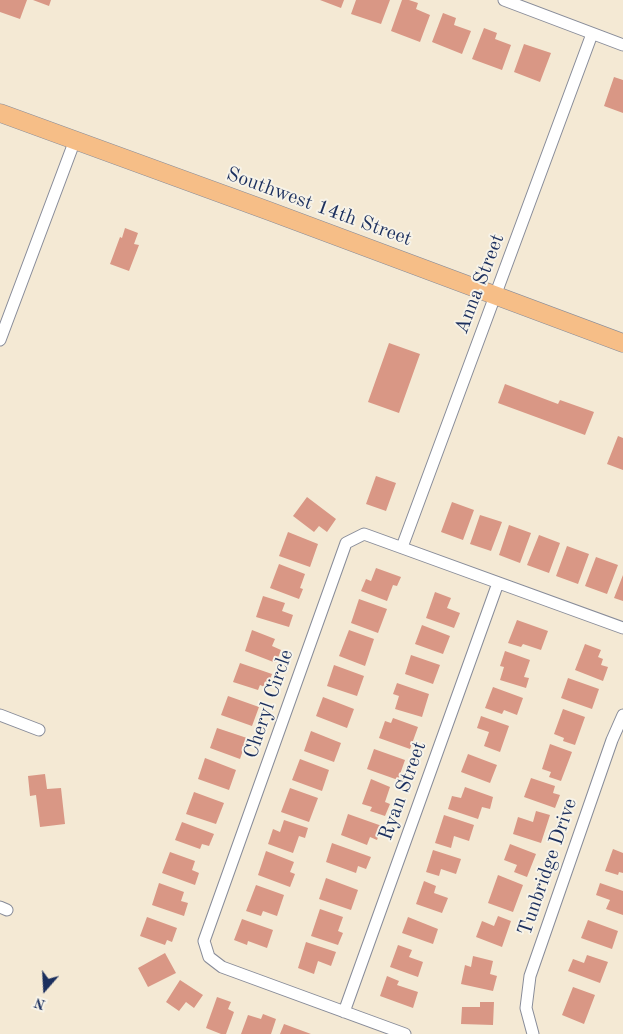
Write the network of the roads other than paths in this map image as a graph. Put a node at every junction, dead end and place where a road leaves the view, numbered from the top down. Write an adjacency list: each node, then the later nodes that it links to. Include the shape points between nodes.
1 (504, 0): 2 (street)
2 (592, 34): 3 (street); 6 (street, Anna Street)
3 (623, 45)
4 (0, 113): 5 (main road, Southwest 14th Street)
5 (75, 140): 6 (main road, Southwest 14th Street); 7 (street)
6 (496, 296): 8 (main road, Southwest 14th Street); 9 (street, Anna Street)
7 (0, 340)
8 (623, 343)
9 (402, 547): 10 (street, Cheryl Circle); 15 (street, Cheryl Circle, via 364,534 346,543 204,941 209,957 222,967)
10 (498, 583): 11 (street, Cheryl Circle); 15 (street, Ryan Street)
11 (623, 628)
12 (0, 715): 14 (street)
13 (623, 715): 17 (street, Tunbridge Drive, via 530,976 526,1008)
14 (39, 730)
15 (344, 1012): 16 (street, Cheryl Circle)
16 (405, 1034)
17 (533, 1034)

